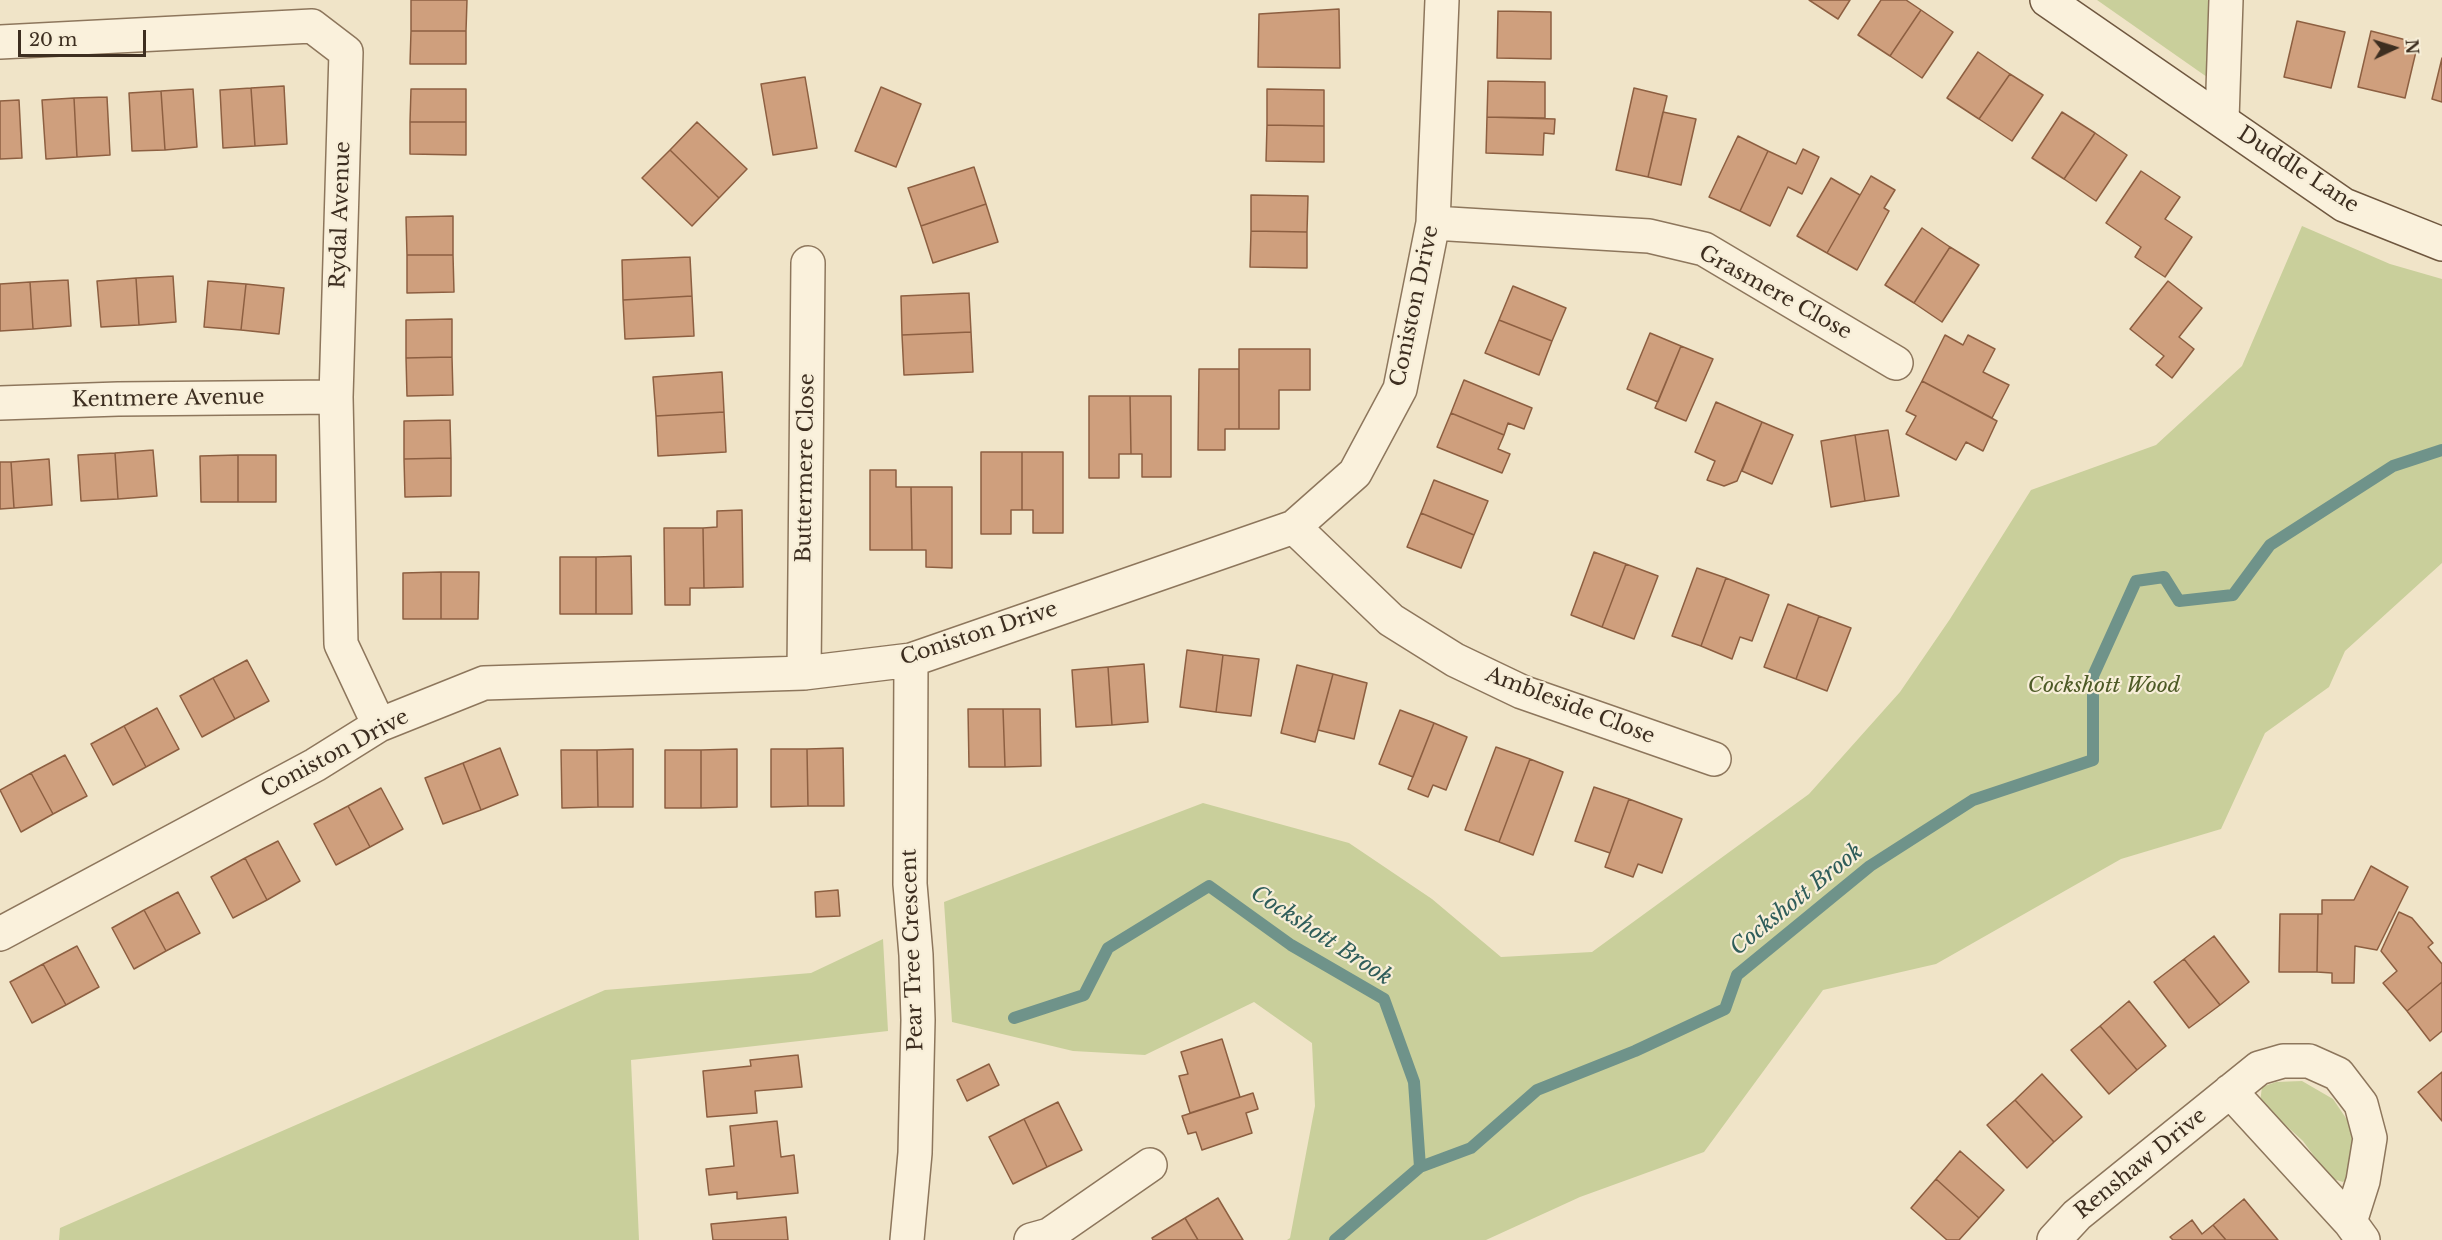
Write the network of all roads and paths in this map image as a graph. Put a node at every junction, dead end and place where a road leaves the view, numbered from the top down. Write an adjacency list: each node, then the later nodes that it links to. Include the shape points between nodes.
1 (1442, 0): 6 (street, Coniston Drive)
2 (2047, 0): 5 (street, Duddle Lane)
3 (2226, 0): 5 (street, Duddle Lane)
4 (0, 42): 10 (street, Rydal Avenue, via 312,26 346,52)
5 (2222, 120): 7 (street, Duddle Lane, via 2344,205)
6 (1433, 223): 9 (street, Grasmere Close, via 1649,236 1704,249); 12 (street, Coniston Drive, via 1400,389 1355,473)
7 (2442, 244)
8 (808, 263): 14 (street, Buttermere Close)
9 (1896, 363)
10 (336, 396): 11 (street, Kentmere Avenue); 15 (street, Rydal Avenue, via 341,644)
11 (0, 404)
12 (1294, 527): 13 (street, Coniston Drive); 16 (street, Ambleside Close, via 1391,620 1455,660 1522,692)
13 (911, 660): 14 (street, Coniston Drive); 21 (street, Pear Tree Crescent, via 910,884 918,1020 915,1153)
14 (804, 673): 15 (street, Coniston Drive, via 484,683)
15 (380, 725): 17 (street, Coniston Drive, via 315,765)
16 (1714, 759)
17 (0, 934)
18 (2230, 1091): 20 (street, Renshaw Drive); 20 (street, Renshaw Drive, via 2259,1068 2283,1061 2309,1061 2338,1074 2361,1104 2370,1138); 23 (street, Renshaw Drive, via 2077,1215)
19 (1150, 1165): 22 (street, via 1049,1235)
20 (2356, 1231)
21 (908, 1240)
22 (1031, 1240)
23 (2054, 1240)

